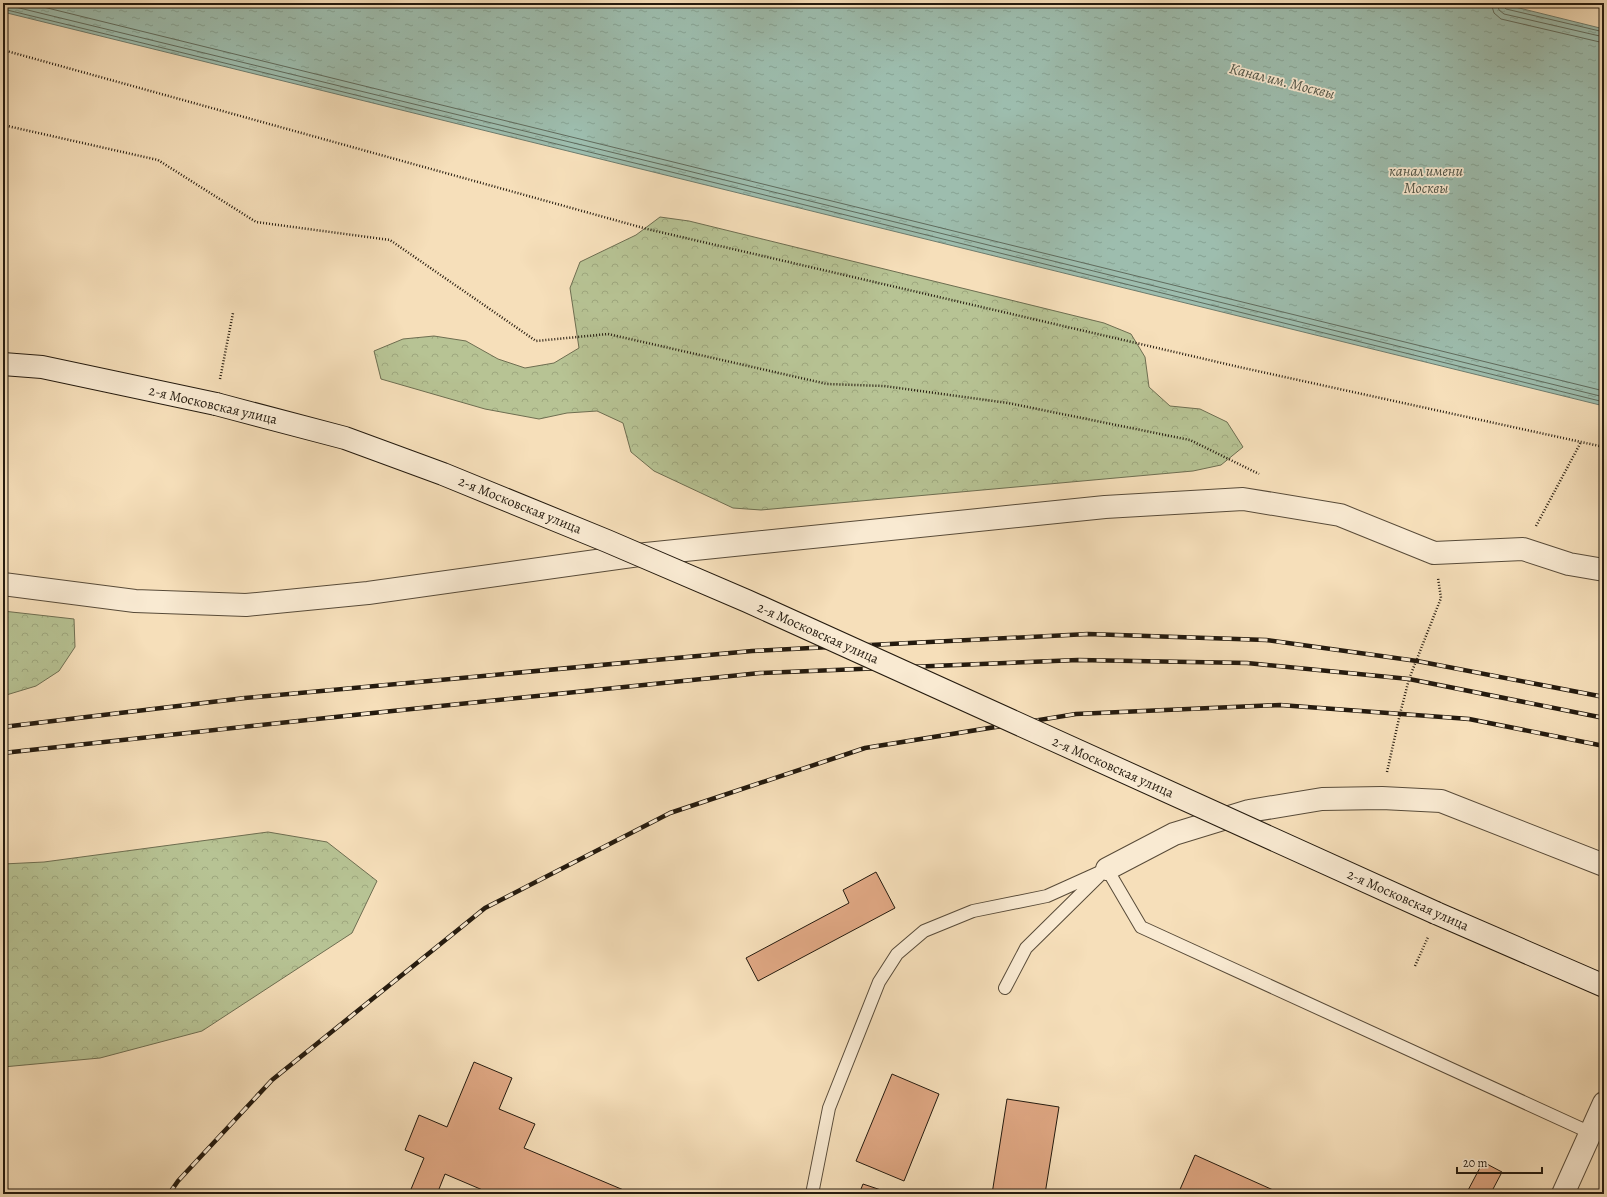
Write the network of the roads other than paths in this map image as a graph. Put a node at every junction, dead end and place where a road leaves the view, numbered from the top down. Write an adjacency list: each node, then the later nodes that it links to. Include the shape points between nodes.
1 (3, 364): 6 (street, 2-я Московская улица, bridge, via 42,367 216,404 344,438 443,474 607,540 755,605 1436,913)
2 (1604, 570): 3 (street, via 1569,564 1523,549 1434,553 1340,515 1243,498 1105,507 654,554 368,593 246,605 135,601)
3 (3, 584)
4 (1604, 865): 5 (street, via 1441,800 1382,798 1322,799 1249,811 1174,834)
5 (1108, 869): 7 (lane, via 1026,948); 8 (lane, via 1141,927); 9 (lane, via 1047,896 972,911 924,931 897,954 879,982 829,1108)
6 (1604, 986)
7 (1005, 988)
8 (1598, 1121): 10 (street)
9 (812, 1194)
10 (1563, 1194)

